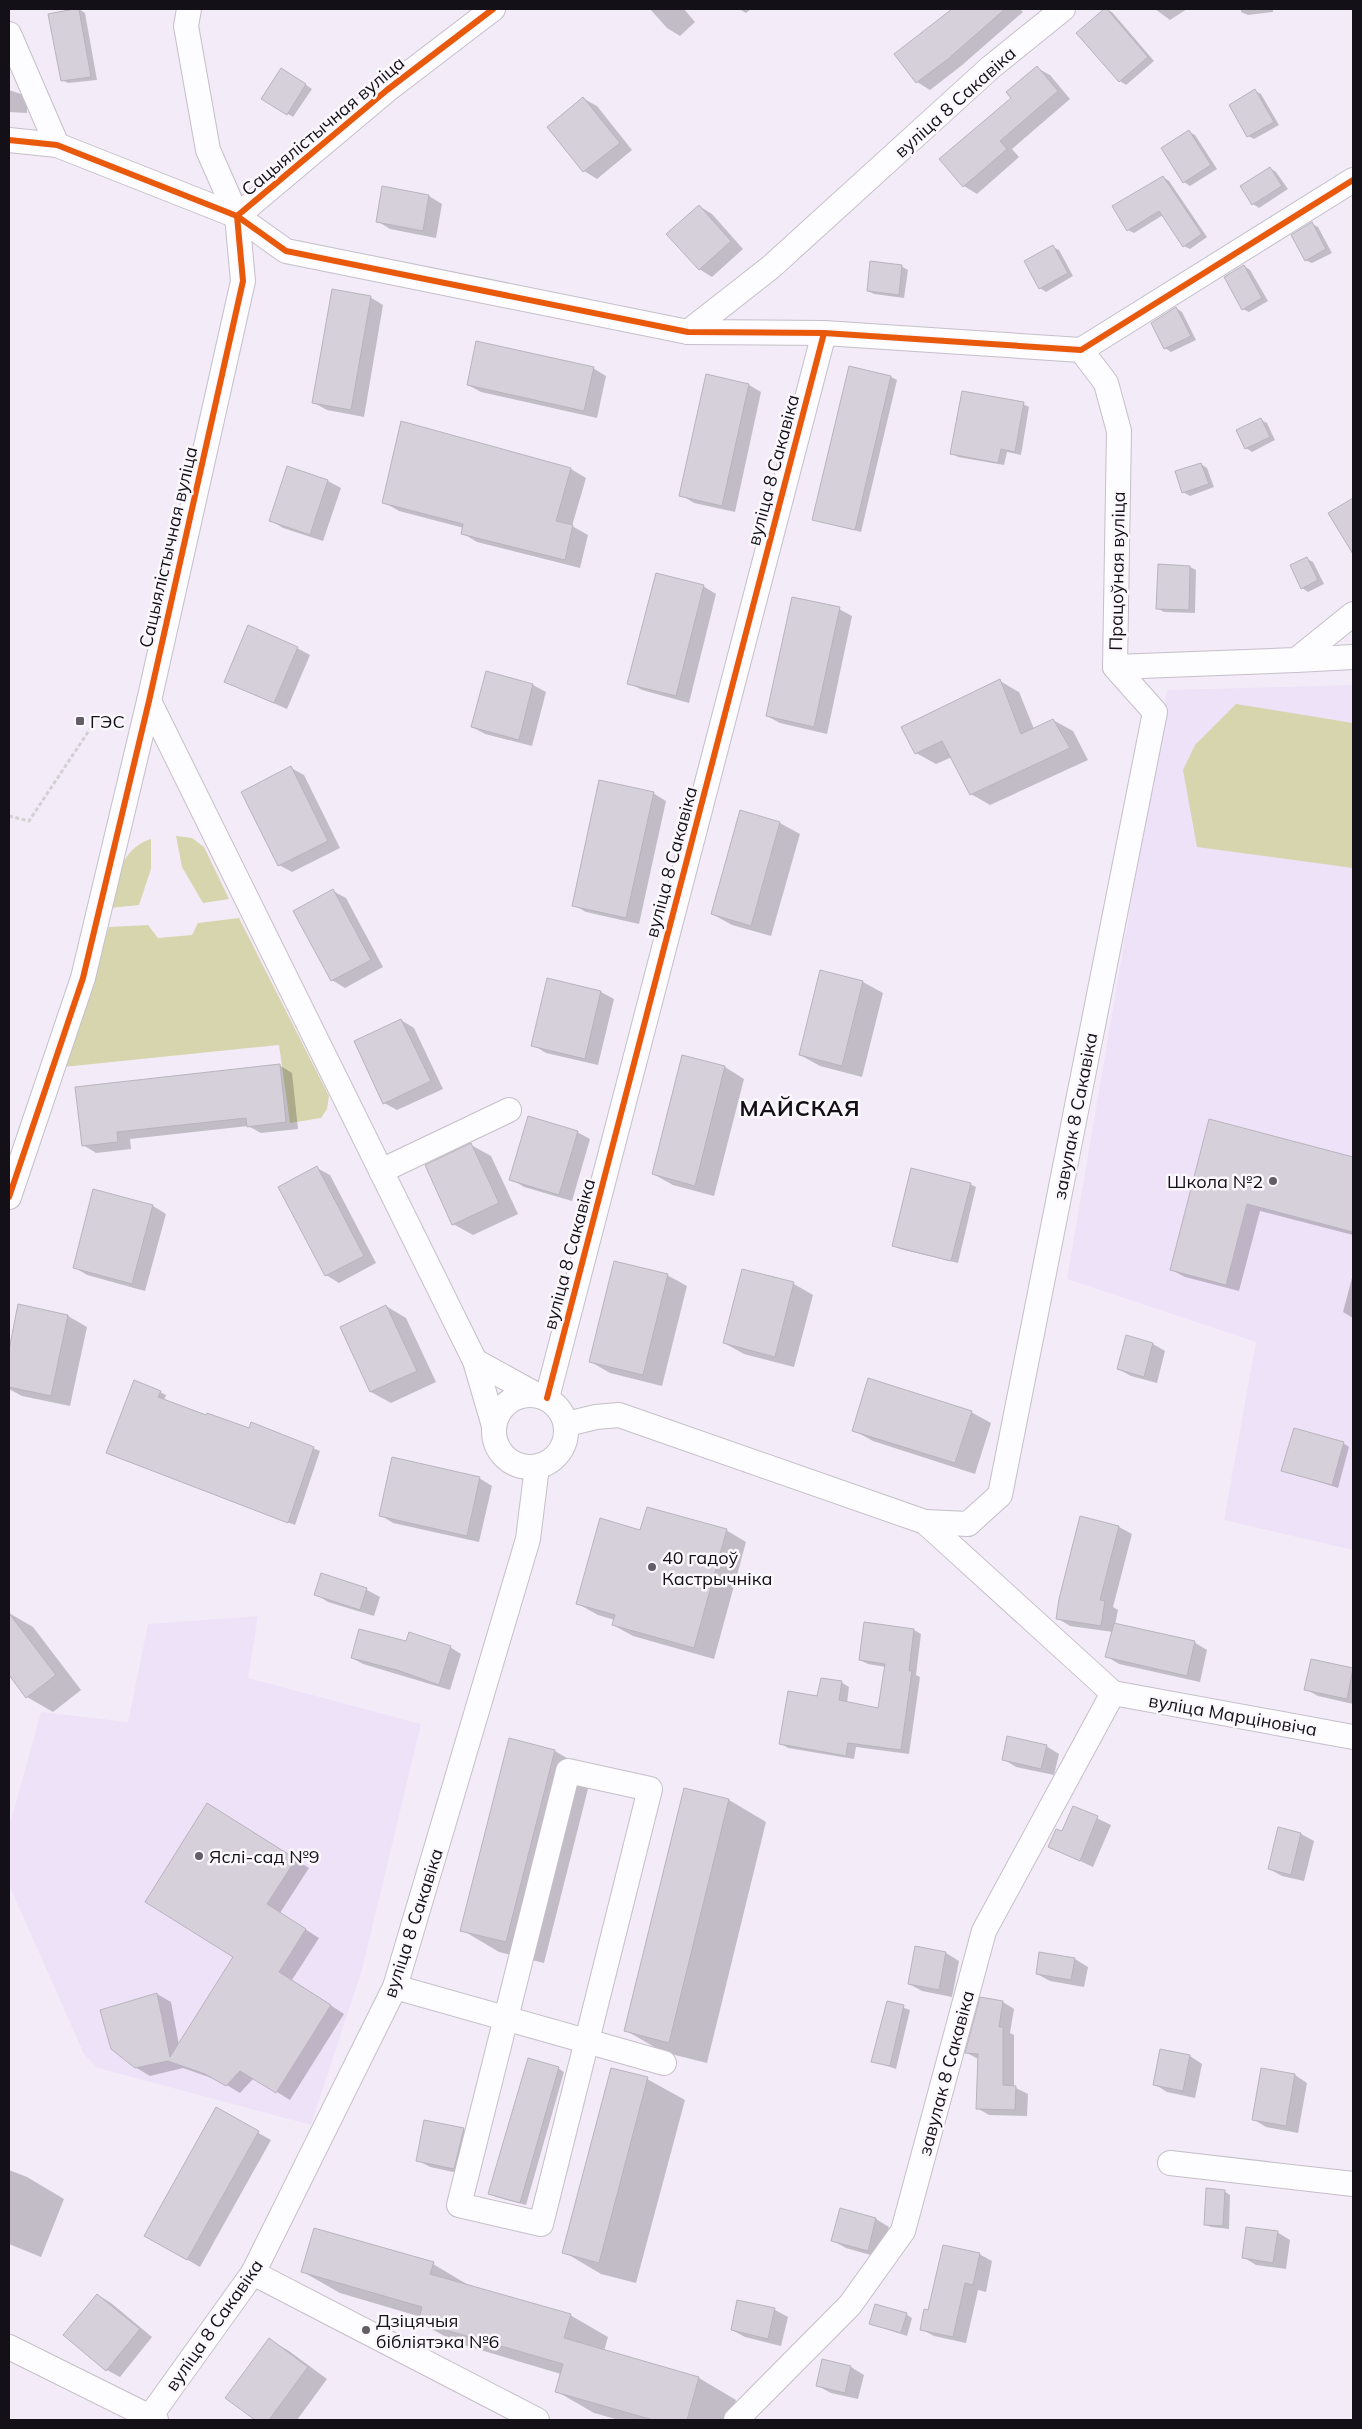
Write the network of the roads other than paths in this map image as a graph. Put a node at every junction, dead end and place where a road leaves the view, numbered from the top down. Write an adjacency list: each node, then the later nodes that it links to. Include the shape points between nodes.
1 (189, 9): 8 (street, Сацыялістычная вуліца, via 186,26 208,150)
2 (493, 9): 8 (street, Сацыялістычная вуліца, via 387,90)
3 (1063, 9): 9 (street, вуліца 8 Сакавіка, via 991,67 771,267)
4 (9, 34): 6 (street)
5 (9, 140): 6 (street)
6 (57, 145): 8 (street)
7 (1353, 180): 11 (street)
8 (238, 216): 9 (street, via 286,251); 16 (street, Сацыялістычная вуліца, via 243,281)
9 (688, 332): 10 (street)
10 (824, 333): 11 (street); 21 (street, вуліца 8 Сакавіка)
11 (1081, 350): 15 (street, Працоўная вуліца, via 1106,384 1119,431)
12 (1353, 614): 14 (street)
13 (1353, 656): 14 (street, Працоўная вуліца)
14 (1296, 660): 15 (street, Працоўная вуліца)
15 (1115, 667): 25 (street, завулак 8 Сакавіка, via 1155,712 1000,1495 968,1524)
16 (149, 701): 18 (street); 19 (street, Сацыялістычная вуліца, via 83,978)
17 (509, 1110): 18 (street)
18 (381, 1171): 20 (street)
19 (9, 1197)
20 (475, 1362): 21 (street); 23 (street)
21 (541, 1396): 22 (street, via 556,1404); 23 (street, via 524,1394 513,1398 497,1415)
22 (567, 1424): 24 (street, via 564,1447 552,1460); 25 (street, via 619,1415)
23 (494, 1426): 24 (street, via 498,1448 505,1457 520,1466)
24 (537, 1467): 28 (street, вуліца 8 Сакавіка, via 528,1539)
25 (925, 1522): 26 (street)
26 (1113, 1693): 27 (street, вуліца Марціновіча); 38 (street, завулак 8 Сакавіка, via 984,1931 903,2231 850,2305)
27 (1353, 1736)
28 (396, 1987): 29 (street); 34 (street, вуліца 8 Сакавіка)
29 (507, 2018): 30 (street); 30 (street, via 459,2205 541,2224); 30 (street, via 568,1772 650,1789)
30 (588, 2042): 31 (street)
31 (664, 2063)
32 (1170, 2163): 33 (street)
33 (1353, 2184)
34 (253, 2273): 36 (street, вуліца 8 Сакавіка); 37 (street)
35 (9, 2347): 36 (street)
36 (152, 2419)
37 (537, 2420)
38 (736, 2420)

